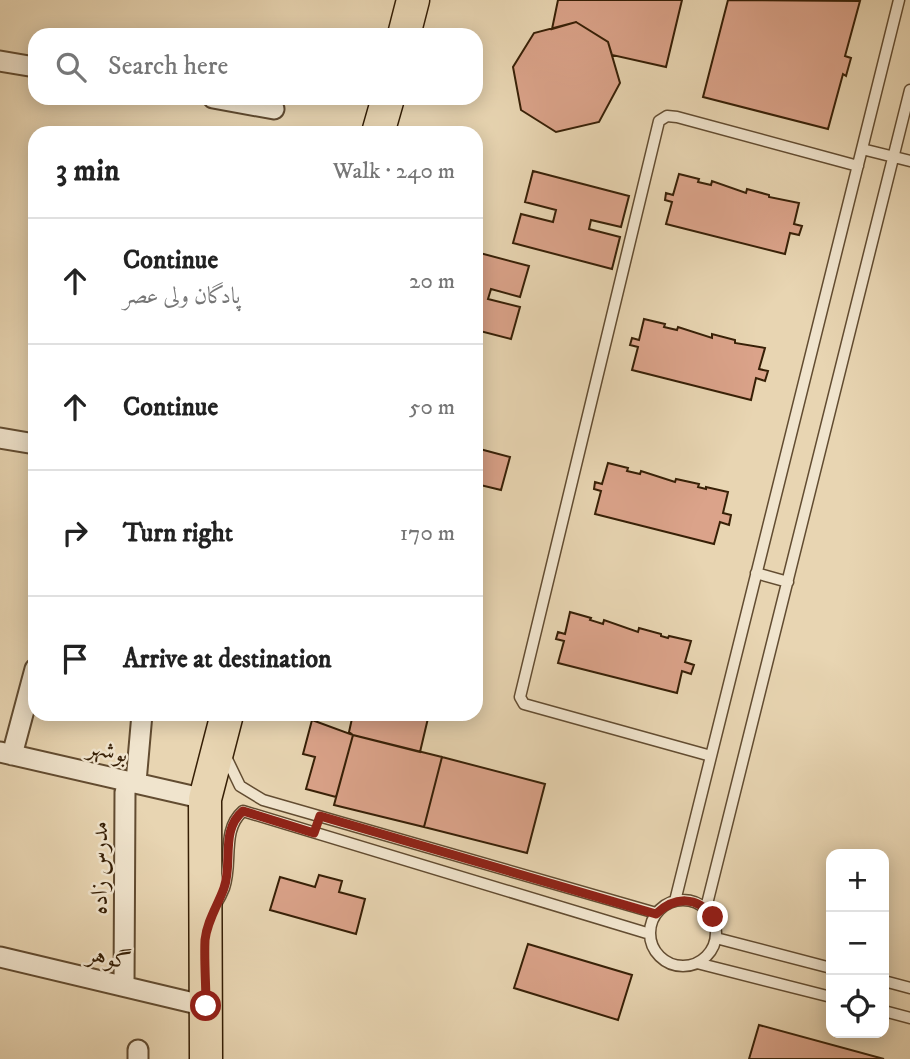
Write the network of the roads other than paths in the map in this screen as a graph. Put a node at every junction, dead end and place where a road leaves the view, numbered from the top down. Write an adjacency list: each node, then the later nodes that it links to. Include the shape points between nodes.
1 (413, 0): 3 (main road)
2 (899, 0): 11 (lane)
3 (406, 28)
4 (0, 61): 5 (street)
5 (28, 66)
6 (910, 90): 12 (lane)
7 (252, 105): 9 (street)
8 (385, 105): 10 (main road)
9 (274, 109)
10 (380, 126)
11 (862, 149): 12 (lane); 14 (lane)
12 (893, 157): 13 (lane); 18 (lane)
13 (910, 161)
14 (858, 166): 17 (lane); 23 (lane, via 677,117 659,121 520,697 524,704)
15 (0, 438): 16 (street)
16 (28, 443)
17 (756, 573): 18 (lane); 23 (lane)
18 (788, 582): 31 (lane)
19 (28, 689): 22 (street)
20 (141, 721): 24 (street, مدرس زاده)
21 (223, 728): 25 (lane, via 233,775); 26 (main road)
22 (6, 753): 24 (street, بوشهر)
23 (710, 756): 30 (lane)
24 (128, 786): 26 (street, بوشهر); 40 (street, مدرس زاده)
25 (248, 791): 27 (lane); 28 (lane, via 263,800)
26 (205, 799): 34 (main road)
27 (243, 811): 29 (lane); 34 (lane, via 230,831 225,887)
28 (320, 816): 29 (lane); 32 (lane)
29 (314, 833): 33 (lane)
30 (675, 901): 31 (lane); 32 (lane)
31 (706, 908): 35 (lane, via 717,928)
32 (656, 914): 33 (lane)
33 (650, 934): 37 (lane, via 652,945 666,961 676,966)
34 (205, 937): 43 (main road)
35 (716, 938): 37 (lane, via 713,949); 38 (lane)
36 (0, 957): 40 (street, گوهر)
37 (697, 963): 42 (lane)
38 (826, 967)
39 (889, 982): 41 (lane)
40 (124, 986): 43 (street, گوهر)
41 (910, 988)
42 (826, 997)
43 (206, 1006): 46 (main road)
44 (889, 1012): 45 (lane)
45 (910, 1017)
46 (206, 1059)

